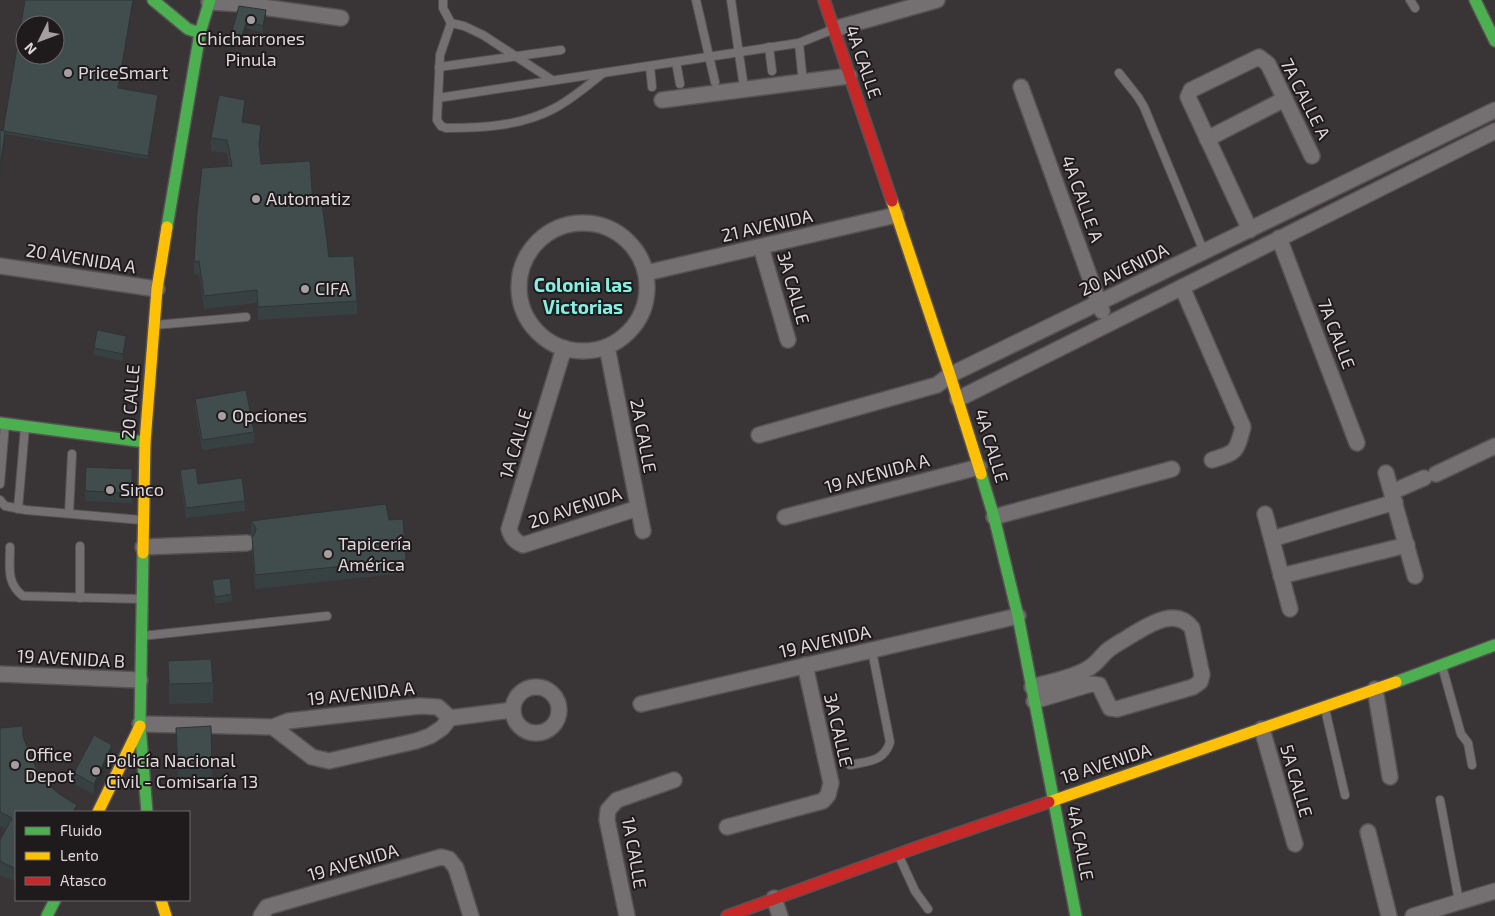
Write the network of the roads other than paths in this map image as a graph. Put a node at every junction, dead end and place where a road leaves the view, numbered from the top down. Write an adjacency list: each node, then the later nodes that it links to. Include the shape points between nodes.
1 (153, 0): 14 (street, via 188,29)
2 (443, 0): 12 (lane, via 443,8)
3 (696, 0): 20 (lane)
4 (731, 0): 19 (lane)
5 (824, 0): 13 (street, 4A CALLE)
6 (937, 0): 13 (street)
7 (1410, 0): 10 (lane)
8 (1476, 0): 15 (street)
9 (210, 1): 11 (street); 14 (street, 20 CALLE)
10 (1415, 8)
11 (341, 18)
12 (451, 23): 21 (lane, via 483,35); 24 (lane)
13 (834, 29): 16 (lane); 29 (street, 4A CALLE)
14 (200, 33): 51 (street, 20 CALLE)
15 (1494, 36)
16 (799, 43): 17 (lane); 28 (lane)
17 (769, 47): 19 (lane); 25 (lane)
18 (560, 50): 21 (lane)
19 (740, 52): 20 (lane); 31 (lane)
20 (709, 56): 22 (lane); 32 (lane)
21 (514, 57): 24 (lane); 30 (lane)
22 (676, 62): 23 (lane); 33 (lane)
23 (650, 66): 26 (lane); 34 (lane)
24 (439, 68): 36 (lane)
25 (772, 71)
26 (604, 73): 30 (lane); 36 (lane, via 554,109 521,121 478,128 441,126)
27 (1119, 73): 47 (lane, via 1144,107)
28 (802, 74)
29 (849, 76): 37 (street); 43 (street, 4A CALLE)
30 (552, 80): 36 (lane)
31 (743, 81)
32 (715, 82)
33 (680, 84)
34 (652, 87)
35 (1021, 87): 52 (street, 4A CALLE A)
36 (438, 98)
37 (662, 100)
38 (1285, 100): 41 (street); 41 (street, 7A CALLE A, via 1268,64 1258,57 1191,90 1188,97); 42 (street, 7A CALLE A)
39 (1495, 110): 44 (street, 20 AVENIDA)
40 (1495, 131): 45 (street)
41 (1208, 140): 44 (street)
42 (1312, 156)
43 (896, 216): 46 (street, 21 AVENIDA); 59 (street, 4A CALLE)
44 (1250, 230): 47 (street, 20 AVENIDA)
45 (1279, 238): 50 (street); 65 (street, 7A CALLE)
46 (761, 247): 49 (street, 21 AVENIDA); 56 (street, 3A CALLE)
47 (1204, 252): 52 (street, 20 AVENIDA)
48 (0, 266): 51 (street, 20 AVENIDA A)
49 (646, 273): 57 (street, via 647,293 643,312 628,333); 58 (street, via 633,247 610,228 595,224 566,225 540,239 523,264 519,293 529,321 538,333)
50 (1182, 287): 54 (street); 68 (street, via 1243,427 1232,453)
51 (157, 289): 55 (street, 20 CALLE)
52 (1099, 304): 54 (street, 4A CALLE A); 59 (street, 20 AVENIDA)
53 (246, 317): 55 (lane)
54 (1107, 324): 60 (street)
55 (154, 325): 64 (street, 20 CALLE)
56 (788, 340)
57 (607, 347): 58 (street, via 586,351); 75 (street, 2A CALLE)
58 (564, 348): 85 (street, 1A CALLE, via 509,529 514,539)
59 (950, 376): 60 (street, 4A CALLE); 63 (street, 20 AVENIDA, via 937,385)
60 (958, 399): 69 (street, 4A CALLE)
61 (2, 424): 62 (street); 72 (lane)
62 (24, 427): 64 (street); 76 (lane)
63 (759, 435)
64 (145, 442): 81 (street, 20 CALLE)
65 (1358, 443)
66 (1495, 446): 73 (street, via 1430,476)
67 (72, 454): 77 (lane)
68 (1212, 460)
69 (979, 467): 79 (street, 19 AVENIDA A); 80 (street, 4A CALLE)
70 (1172, 469): 80 (street)
71 (1386, 473): 73 (street)
72 (0, 484)
73 (1394, 497): 83 (street); 86 (street)
74 (0, 500): 76 (lane, via 5,506)
75 (638, 508): 82 (street, 2A CALLE); 85 (street, 20 AVENIDA)
76 (18, 509): 77 (lane)
77 (69, 513): 81 (lane)
78 (1265, 514): 83 (street)
79 (785, 517)
80 (994, 517): 96 (street, 4A CALLE)
81 (143, 520): 89 (street, 20 CALLE)
82 (643, 531)
83 (1272, 540): 90 (street)
84 (247, 543): 89 (street)
85 (523, 545)
86 (1406, 545): 90 (street); 91 (street)
87 (80, 546): 92 (lane)
88 (10, 547): 92 (lane, via 10,579 22,596)
89 (143, 547): 93 (street, 20 CALLE)
90 (1282, 576): 94 (street)
91 (1415, 576)
92 (80, 598): 93 (lane)
93 (141, 599): 97 (street, 20 CALLE)
94 (1290, 609)
95 (327, 616): 97 (lane)
96 (1018, 616): 99 (street, 19 AVENIDA); 105 (street, 4A CALLE)
97 (140, 636): 103 (street, 20 CALLE)
98 (1495, 645): 101 (street, 18 AVENIDA)
99 (872, 651): 100 (street, 19 AVENIDA); 113 (lane, via 890,742 880,758)
100 (805, 665): 106 (street, 19 AVENIDA); 122 (street, 3A CALLE, via 831,783 828,795 823,801)
101 (1442, 665): 104 (street, 18 AVENIDA); 114 (lane)
102 (0, 674): 103 (street, 19 AVENIDA B)
103 (140, 680): 110 (street, 20 CALLE)
104 (1375, 689): 107 (street, 18 AVENIDA); 115 (street)
105 (1033, 694): 105 (street, via 1098,685 1110,708 1116,709 1193,687 1200,682 1202,675 1192,628 1188,622 1180,620 1157,620 1108,650 1096,664); 118 (street, 4A CALLE)
106 (641, 704)
107 (1324, 707): 112 (street, 18 AVENIDA); 117 (lane)
108 (512, 710): 109 (street)
109 (450, 718): 111 (street, 19 AVENIDA A, via 438,707 420,706 288,721); 111 (street, via 442,728 416,741 329,761 312,757)
110 (140, 725): 111 (street, 19 AVENIDA A); 120 (street); 121 (street, 20 CALLE)
111 (273, 727)
112 (1262, 729): 118 (street, 18 AVENIDA); 124 (street, 5A CALLE)
113 (850, 765)
114 (1472, 765)
115 (1390, 777)
116 (674, 780): 136 (street, 1A CALLE, via 617,800 608,810 607,820)
117 (1345, 795)
118 (1053, 799): 125 (street, 18 AVENIDA); 139 (street, 4A CALLE)
119 (1440, 800): 130 (lane)
120 (98, 811)
121 (147, 811)
122 (727, 827)
123 (1368, 832): 140 (street)
124 (1295, 844)
125 (898, 854): 127 (street, 18 AVENIDA); 131 (lane, via 915,892)
126 (1495, 891): 130 (street)
127 (774, 898): 137 (street, 18 AVENIDA); 138 (street)
128 (54, 901): 133 (street)
129 (160, 901): 134 (street)
130 (1459, 901): 141 (street)
131 (928, 909)
132 (264, 912): 135 (street, 19 AVENIDA, via 441,857 449,859 456,868)
133 (47, 916)
134 (166, 916)
135 (471, 916)
136 (627, 916)
137 (727, 916)
138 (780, 916)
139 (1076, 916)
140 (1389, 916)
141 (1415, 916)

